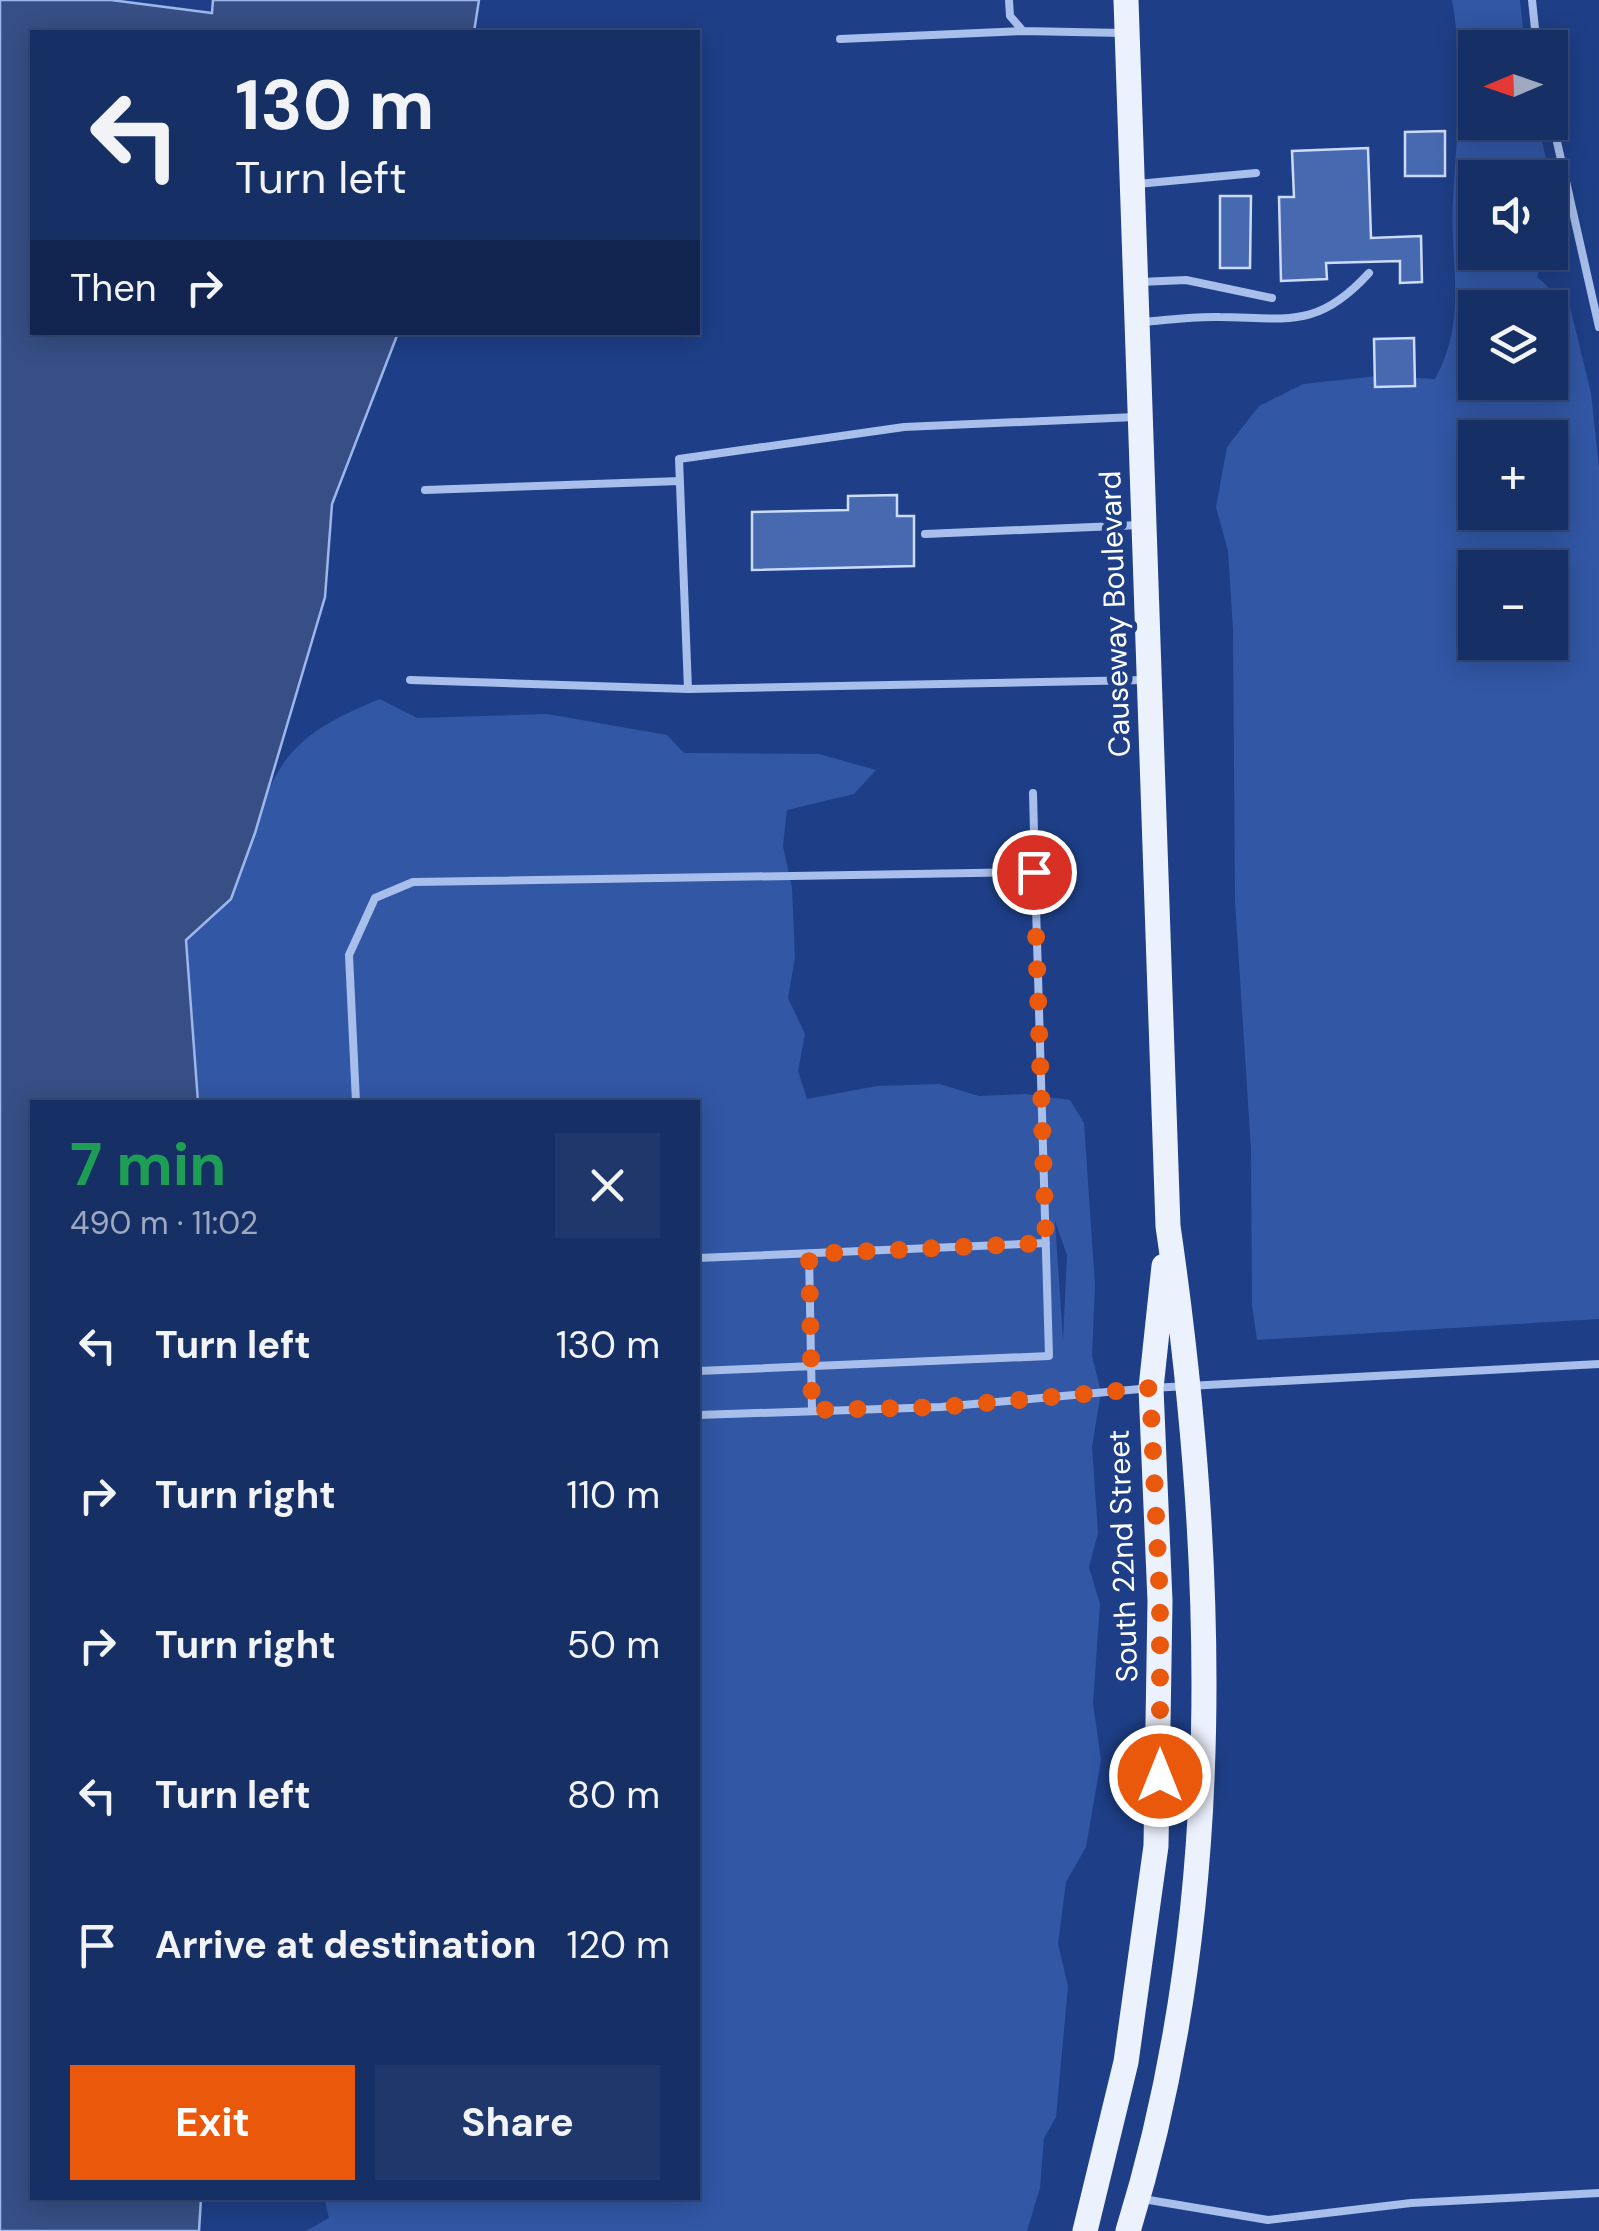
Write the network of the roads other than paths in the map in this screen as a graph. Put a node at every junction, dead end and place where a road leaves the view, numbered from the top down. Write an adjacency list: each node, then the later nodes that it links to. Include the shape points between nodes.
1 (1009, 0): 5 (lane, via 1010,16)
2 (1126, 0): 6 (main road, Causeway Boulevard)
3 (1532, 0): 4 (lane)
4 (1534, 30)
5 (1023, 31): 6 (lane); 7 (lane)
6 (1127, 33): 10 (main road, Causeway Boulevard)
7 (840, 38)
8 (1556, 140): 15 (lane)
9 (1256, 172): 10 (lane)
10 (1132, 184): 12 (main road, Causeway Boulevard)
11 (1369, 273): 14 (lane, via 1349,295 1293,320)
12 (1136, 283): 13 (lane, via 1186,280); 14 (main road, Causeway Boulevard)
13 (1272, 298)
14 (1137, 322): 16 (main road, Causeway Boulevard)
15 (1599, 327)
16 (1140, 417): 17 (lane, via 904,427 680,459); 19 (main road, Causeway Boulevard)
17 (680, 480): 18 (lane); 23 (lane)
18 (425, 490)
19 (1144, 525): 20 (lane); 22 (main road, Causeway Boulevard)
20 (925, 534)
21 (410, 680): 23 (lane)
22 (1150, 680): 23 (lane); 27 (main road, Causeway Boulevard)
23 (688, 690)
24 (1033, 793): 25 (lane)
25 (1034, 872): 26 (lane, via 413,882 375,898 349,955); 28 (lane)
26 (356, 1100)
27 (1168, 1226): 34 (main road); 35 (main road, South 22nd Street)
28 (1046, 1243): 29 (lane); 32 (lane, via 1049,1356)
29 (809, 1254): 30 (lane); 32 (lane)
30 (700, 1258)
31 (1599, 1364): 34 (lane)
32 (811, 1366): 33 (lane); 36 (lane)
33 (700, 1370)
34 (1191, 1386): 35 (lane); 39 (main road, via 1201,1816 1172,2058)
35 (1150, 1388): 36 (lane, via 941,1407); 40 (main road, South 22nd Street, via 1160,1601 1156,1846 1126,2062)
36 (812, 1410): 37 (lane)
37 (700, 1415)
38 (1599, 2192): 39 (lane, via 1268,2220)
39 (1138, 2199): 41 (main road)
40 (1085, 2231)
41 (1128, 2231)

